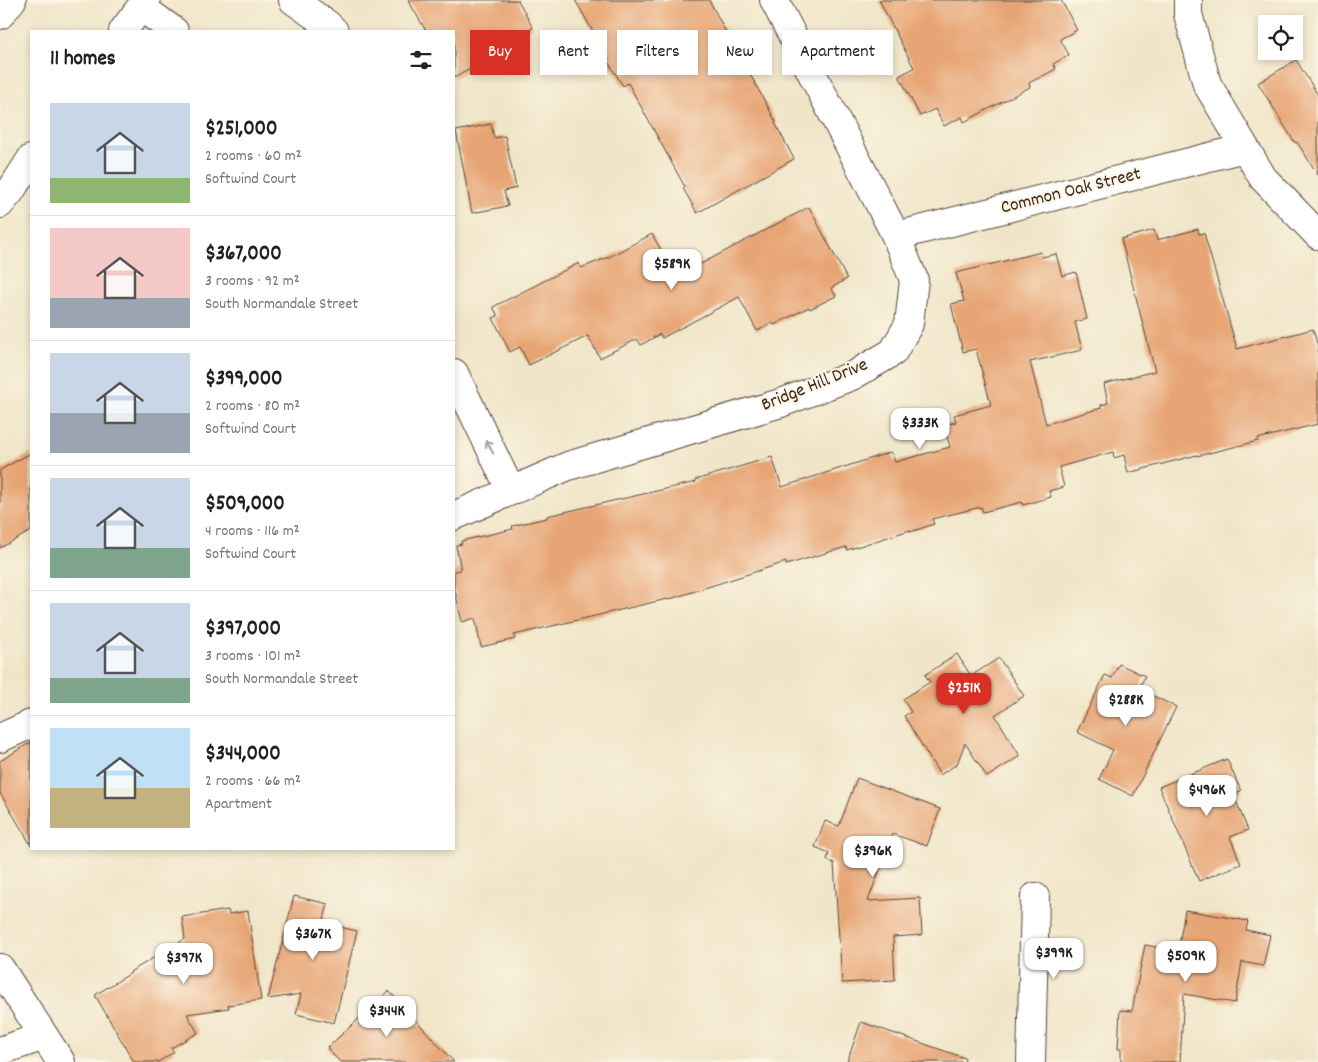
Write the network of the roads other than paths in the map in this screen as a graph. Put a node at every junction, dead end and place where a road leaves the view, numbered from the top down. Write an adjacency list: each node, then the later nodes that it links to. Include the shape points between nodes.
1 (12, 0): 6 (street)
2 (774, 0): 14 (street, Bridge Hill Drive)
3 (1188, 0): 10 (street, via 1188,14 1207,84)
4 (143, 3): 7 (street); 8 (street)
5 (302, 6): 9 (street)
6 (0, 15)
7 (123, 30)
8 (173, 30)
9 (333, 30)
10 (1245, 148): 13 (street, via 1263,178); 14 (street, Common Oak Street)
11 (30, 161): 12 (street)
12 (0, 204)
13 (1318, 235)
14 (896, 236): 16 (street, Bridge Hill Drive, via 914,280 909,324 893,352 852,376 781,403 568,466)
15 (455, 375): 16 (street, one-way to 15)
16 (511, 491): 17 (street, Bridge Hill Drive)
17 (455, 516)
18 (30, 724): 19 (street)
19 (0, 738)
20 (1035, 897): 25 (street)
21 (0, 968): 22 (street)
22 (44, 1036): 23 (street); 24 (street)
23 (0, 1051)
24 (61, 1062)
25 (1031, 1062)

